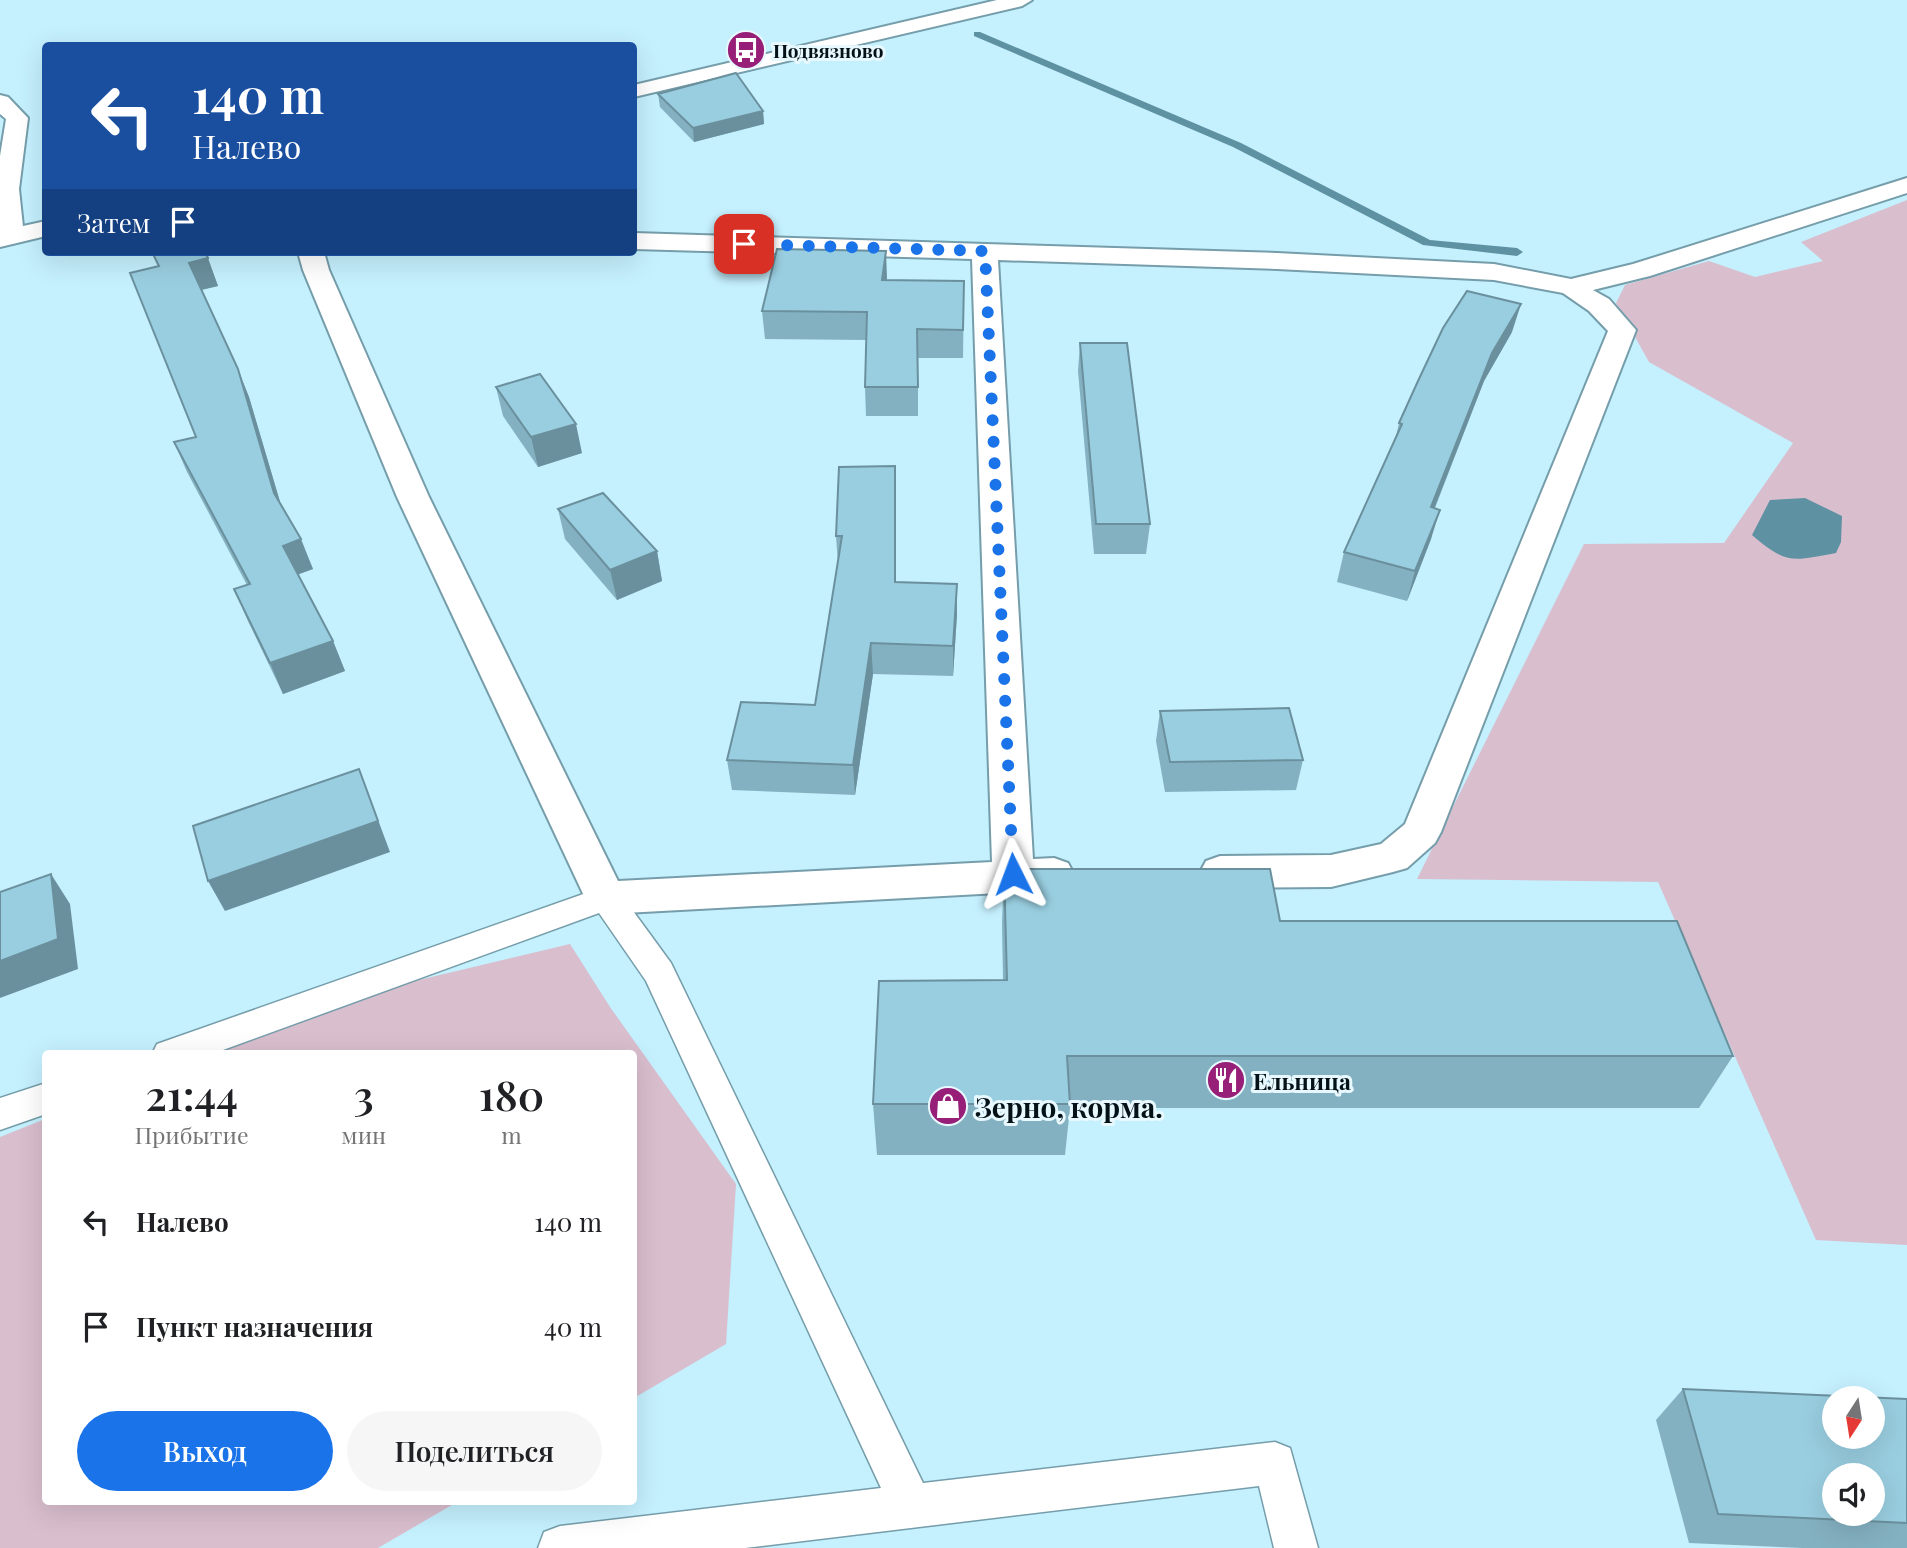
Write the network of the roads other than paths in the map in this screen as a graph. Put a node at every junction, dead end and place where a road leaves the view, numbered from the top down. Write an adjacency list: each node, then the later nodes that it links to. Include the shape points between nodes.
1 (1021, 0): 2 (street)
2 (637, 90)
3 (0, 102): 6 (street, via 17,118)
4 (1907, 185): 10 (street, via 1641,271)
5 (42, 229): 6 (street)
6 (5, 237)
7 (637, 241): 8 (street)
8 (985, 251): 10 (street, via 1494,272); 13 (street)
9 (313, 256): 14 (street, via 413,497)
10 (1571, 287): 11 (street, via 1599,305 1622,330 1421,832 1393,857 1331,871)
11 (1195, 872)
12 (1083, 873): 13 (street)
13 (1013, 874): 14 (street)
14 (606, 898): 15 (lane); 18 (lane, via 659,972)
15 (180, 1050)
16 (42, 1099): 17 (lane)
17 (0, 1114)
18 (911, 1505): 19 (lane); 20 (lane, via 1275,1463)
19 (560, 1548)
20 (1296, 1548)

